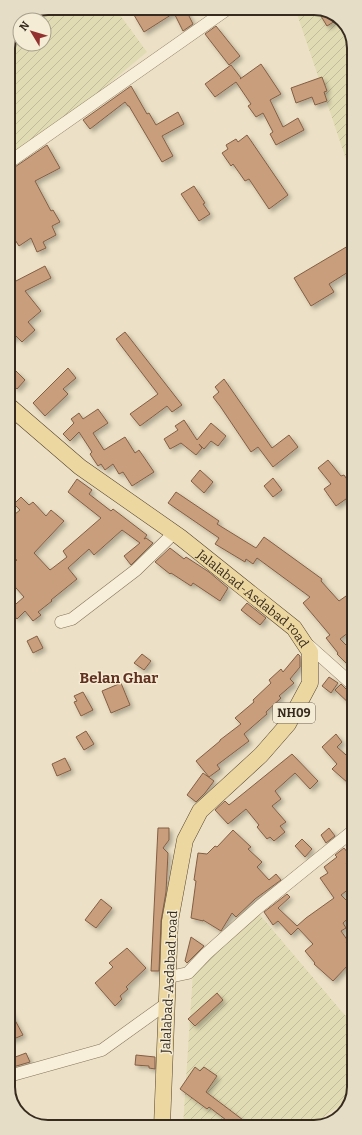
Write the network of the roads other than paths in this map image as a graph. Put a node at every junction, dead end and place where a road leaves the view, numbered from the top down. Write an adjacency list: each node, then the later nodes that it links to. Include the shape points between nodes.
1 (219, 15): 2 (street)
2 (15, 158)
3 (15, 411): 4 (main road, Jalalabad-Asdabad road / NH09, via 80,467)
4 (174, 533): 5 (street, via 136,570 72,619); 6 (main road, Jalalabad-Asdabad road / NH09, via 294,628)
5 (61, 622)
6 (303, 640): 7 (street); 9 (main road, Jalalabad-Asdabad road / NH09, via 310,652 310,683 288,724 261,755 200,811 185,840 170,921)
7 (347, 679)
8 (347, 836): 9 (street, via 255,911 188,973)
9 (168, 977): 10 (main road, Jalalabad-Asdabad road / NH09)
10 (166, 1004): 11 (street, via 102,1050); 12 (main road, Jalalabad-Asdabad road / NH09)
11 (15, 1074)
12 (162, 1120)

